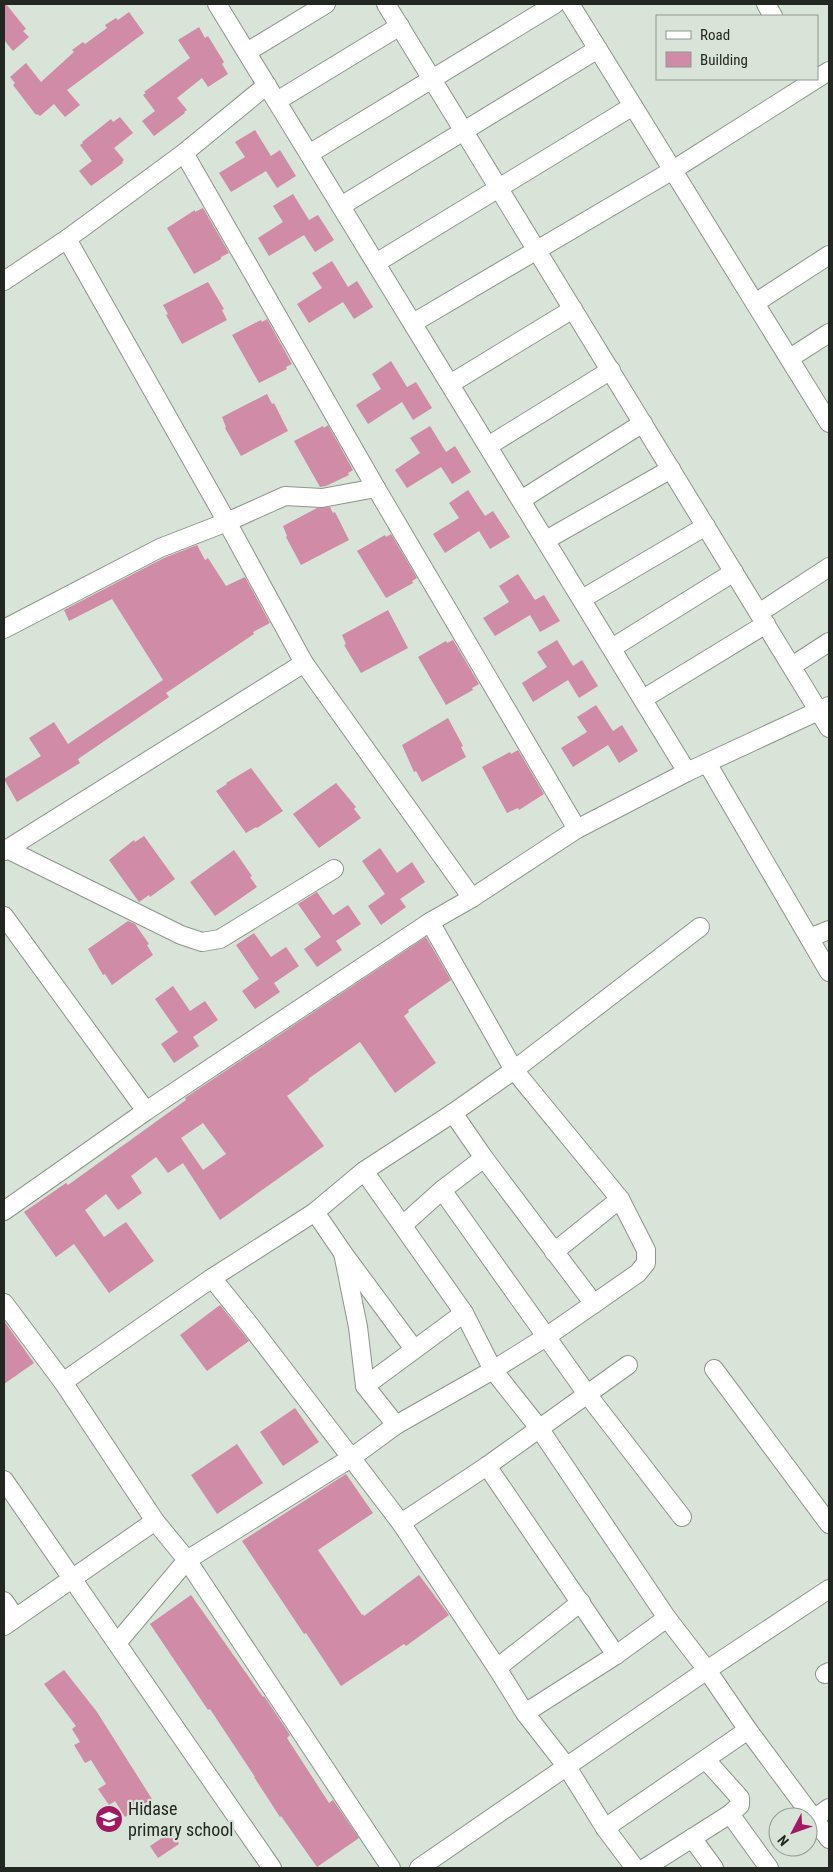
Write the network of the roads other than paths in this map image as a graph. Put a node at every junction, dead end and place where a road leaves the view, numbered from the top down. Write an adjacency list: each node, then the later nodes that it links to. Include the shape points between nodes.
1 (217, 4): 10 (street)
2 (326, 4): 10 (street)
3 (386, 4): 8 (street)
4 (555, 4): 11 (street)
5 (570, 4): 9 (street)
6 (766, 4): 7 (street)
7 (772, 15)
8 (400, 26): 11 (street); 14 (street)
9 (598, 49): 15 (street); 16 (street)
10 (247, 52): 13 (street)
11 (432, 78): 16 (street); 18 (street)
12 (810, 81): 19 (street)
13 (267, 85): 14 (street); 17 (street)
14 (277, 101): 18 (street)
15 (633, 106): 19 (street); 20 (street)
16 (464, 131): 20 (street); 21 (street)
17 (184, 153): 22 (street); 38 (street)
18 (309, 154): 21 (street)
19 (673, 170): 23 (street); 27 (street)
20 (499, 188): 23 (street); 25 (street)
21 (341, 206): 25 (street)
22 (67, 239): 26 (street); 40 (street)
23 (537, 251): 28 (street); 29 (street)
24 (829, 255): 27 (street)
25 (376, 263): 29 (street)
26 (4, 281)
27 (755, 303): 31 (street)
28 (573, 309): 32 (street); 33 (street)
29 (413, 323): 33 (street)
30 (829, 333): 31 (street)
31 (790, 358): 34 (street)
32 (610, 370): 35 (street); 36 (street)
33 (450, 384): 36 (street)
34 (829, 422)
35 (643, 423): 37 (street); 39 (street)
36 (488, 446): 39 (street)
37 (671, 469): 41 (street); 42 (street)
38 (376, 488): 40 (street, via 322,498 285,496); 57 (street)
39 (521, 500): 42 (street)
40 (227, 522): 47 (street, via 160,548); 50 (street)
41 (706, 526): 44 (street); 45 (street)
42 (546, 540): 45 (street)
43 (829, 567): 46 (street)
44 (734, 572): 46 (street); 49 (street)
45 (582, 599): 49 (street)
46 (763, 618): 51 (street); 52 (street)
47 (4, 629)
48 (829, 642): 51 (street)
49 (612, 648): 52 (street)
50 (304, 663): 58 (street); 60 (street)
51 (792, 666): 53 (street)
52 (643, 699): 56 (street)
53 (825, 709): 54 (street); 55 (street)
54 (829, 728)
55 (707, 763): 56 (street); 65 (street)
56 (687, 772): 57 (street)
57 (576, 830): 60 (street)
58 (6, 850): 59 (street, via 181,935 202,942 220,938)
59 (334, 869)
60 (472, 898): 62 (street)
61 (4, 916): 68 (street)
62 (430, 922): 67 (street); 68 (street)
63 (700, 927): 67 (street)
64 (829, 930): 65 (street)
65 (809, 938): 66 (street)
66 (829, 972)
67 (514, 1070): 69 (street); 73 (street)
68 (146, 1111): 74 (street)
69 (453, 1113): 70 (street); 71 (street)
70 (484, 1158): 72 (street); 77 (street)
71 (364, 1170): 75 (street); 76 (street)
72 (442, 1190): 76 (street); 83 (street)
73 (620, 1199): 77 (street); 81 (street, via 646,1250 646,1263 638,1273)
74 (4, 1211)
75 (314, 1212): 78 (street); 79 (street)
76 (403, 1225): 82 (street)
77 (554, 1252): 81 (street)
78 (343, 1253): 84 (street); 89 (street, via 358,1327)
79 (212, 1278): 88 (street); 93 (street)
80 (4, 1303): 88 (street)
81 (594, 1304): 83 (street)
82 (464, 1312): 84 (street); 87 (street)
83 (546, 1337): 87 (street); 90 (street)
84 (414, 1349): 89 (street)
85 (628, 1364): 90 (street)
86 (714, 1369): 99 (street)
87 (493, 1370): 91 (street); 92 (street)
88 (63, 1382): 97 (street)
89 (365, 1386): 91 (street)
90 (587, 1394): 92 (street); 96 (street)
91 (396, 1425): 93 (street)
92 (539, 1428): 94 (street); 105 (street)
93 (351, 1458): 98 (street); 100 (street)
94 (487, 1466): 98 (street); 104 (street)
95 (5, 1484): 101 (street)
96 (682, 1517)
97 (155, 1521): 100 (street); 101 (street)
98 (401, 1523): 109 (street)
99 (829, 1524)
100 (187, 1560): 107 (street); 121 (street)
101 (72, 1578): 106 (street); 107 (street)
102 (829, 1589): 110 (street)
103 (4, 1601): 106 (street)
104 (581, 1602): 108 (street); 109 (street)
105 (667, 1618): 108 (street); 110 (street)
106 (10, 1622)
107 (117, 1643): 120 (street)
108 (616, 1655): 111 (street)
109 (497, 1668): 111 (street)
110 (708, 1670): 112 (street); 114 (street)
111 (525, 1714): 114 (street)
112 (748, 1730): 113 (street); 115 (street)
113 (706, 1760): 116 (street, via 740,1798 740,1805); 117 (street)
114 (566, 1767): 117 (street); 122 (street)
115 (822, 1813): 119 (street)
116 (730, 1814): 118 (street); 126 (street)
117 (605, 1828): 123 (street)
118 (692, 1838): 124 (street); 125 (street)
119 (829, 1839)
120 (264, 1865)
121 (391, 1868)
122 (419, 1868)
123 (635, 1868)
124 (645, 1868)
125 (714, 1868)
126 (769, 1868)

